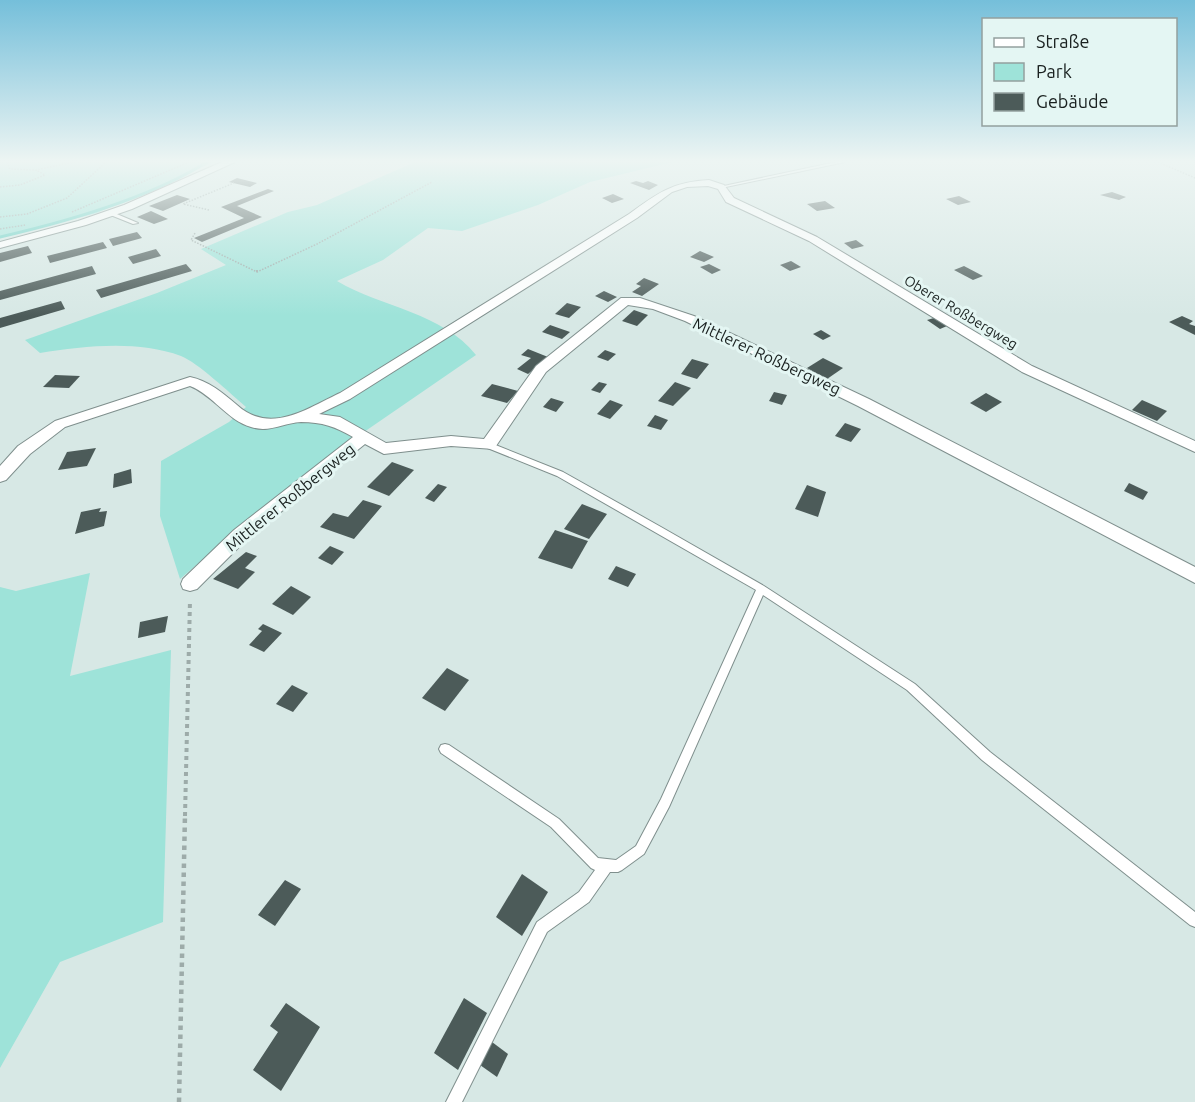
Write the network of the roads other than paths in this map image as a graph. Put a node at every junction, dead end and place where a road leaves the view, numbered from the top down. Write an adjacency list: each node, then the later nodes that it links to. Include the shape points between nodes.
1 (109, 213): 6 (street)
2 (111, 213): 5 (lane)
3 (637, 213): 7 (street, Mittlerer Roßbergweg, via 345,396)
4 (759, 213): 10 (street, Oberer Roßbergweg, via 813,239 1027,369)
5 (135, 223)
6 (0, 245)
7 (298, 418): 8 (street, Mittlerer Roßbergweg, via 334,420); 11 (street, Mittlerer Roßbergweg, via 259,424 243,418 203,385 190,381 60,424 24,450)
8 (365, 436): 9 (street, Mittlerer Roßbergweg, via 384,449 451,441); 13 (street, Mittlerer Roßbergweg, via 240,535)
9 (488, 445): 12 (street, Mittlerer Roßbergweg, via 541,369 625,301 633,301 668,310 832,386); 14 (lane, via 560,474)
10 (1195, 447)
11 (0, 476)
12 (1195, 576)
13 (190, 584)
14 (761, 589): 16 (lane, via 640,850 618,866); 17 (lane, via 911,687 986,756)
15 (445, 749): 16 (lane, via 555,823 596,864)
16 (607, 865): 18 (lane, via 584,897 542,927)
17 (1195, 920)
18 (454, 1102)

